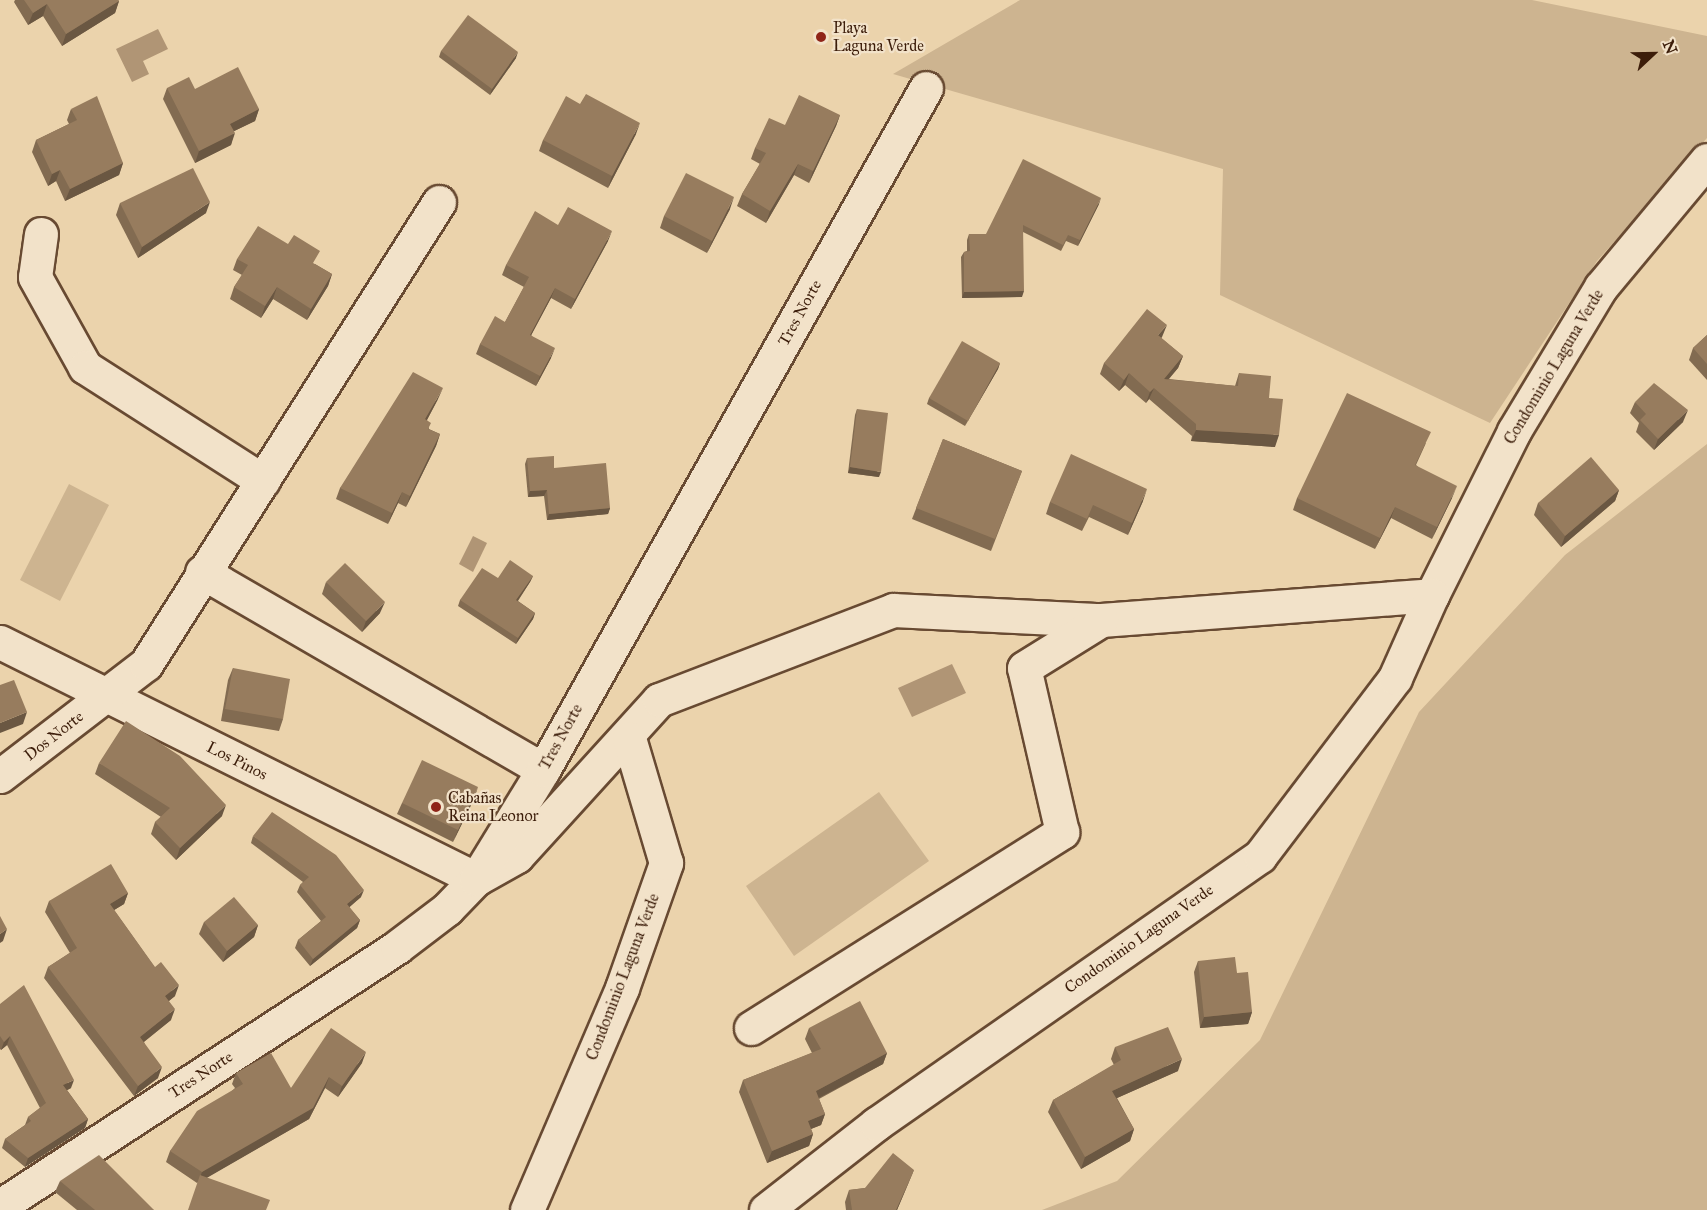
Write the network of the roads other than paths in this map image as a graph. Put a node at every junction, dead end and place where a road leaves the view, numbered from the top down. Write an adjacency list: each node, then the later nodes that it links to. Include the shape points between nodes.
1 (926, 88): 12 (street, Tres Norte)
2 (1707, 160): 7 (street, Condominio Laguna Verde, via 1601,287 1514,431)
3 (439, 202): 5 (street, Dos Norte)
4 (41, 234): 5 (street, via 35,277 85,368)
5 (263, 481): 6 (street, Dos Norte)
6 (202, 572): 10 (street, Dos Norte, via 146,664); 12 (street)
7 (1432, 595): 8 (street); 18 (street, Condominio Laguna Verde, via 1395,678 1260,856 876,1124)
8 (1101, 620): 11 (street, via 893,610 659,700); 15 (street, via 1024,668 1062,832)
9 (0, 642): 10 (street, Los Pinos)
10 (106, 694): 13 (street, Dos Norte); 14 (street, Los Pinos)
11 (629, 738): 14 (street, via 517,856); 17 (street, Condominio Laguna Verde, via 666,863 622,988)
12 (543, 770): 14 (street, Tres Norte)
13 (0, 776)
14 (476, 879): 16 (street, Tres Norte, via 447,909 398,947)
15 (751, 1028)
16 (0, 1206)
17 (528, 1210)
18 (766, 1210)

